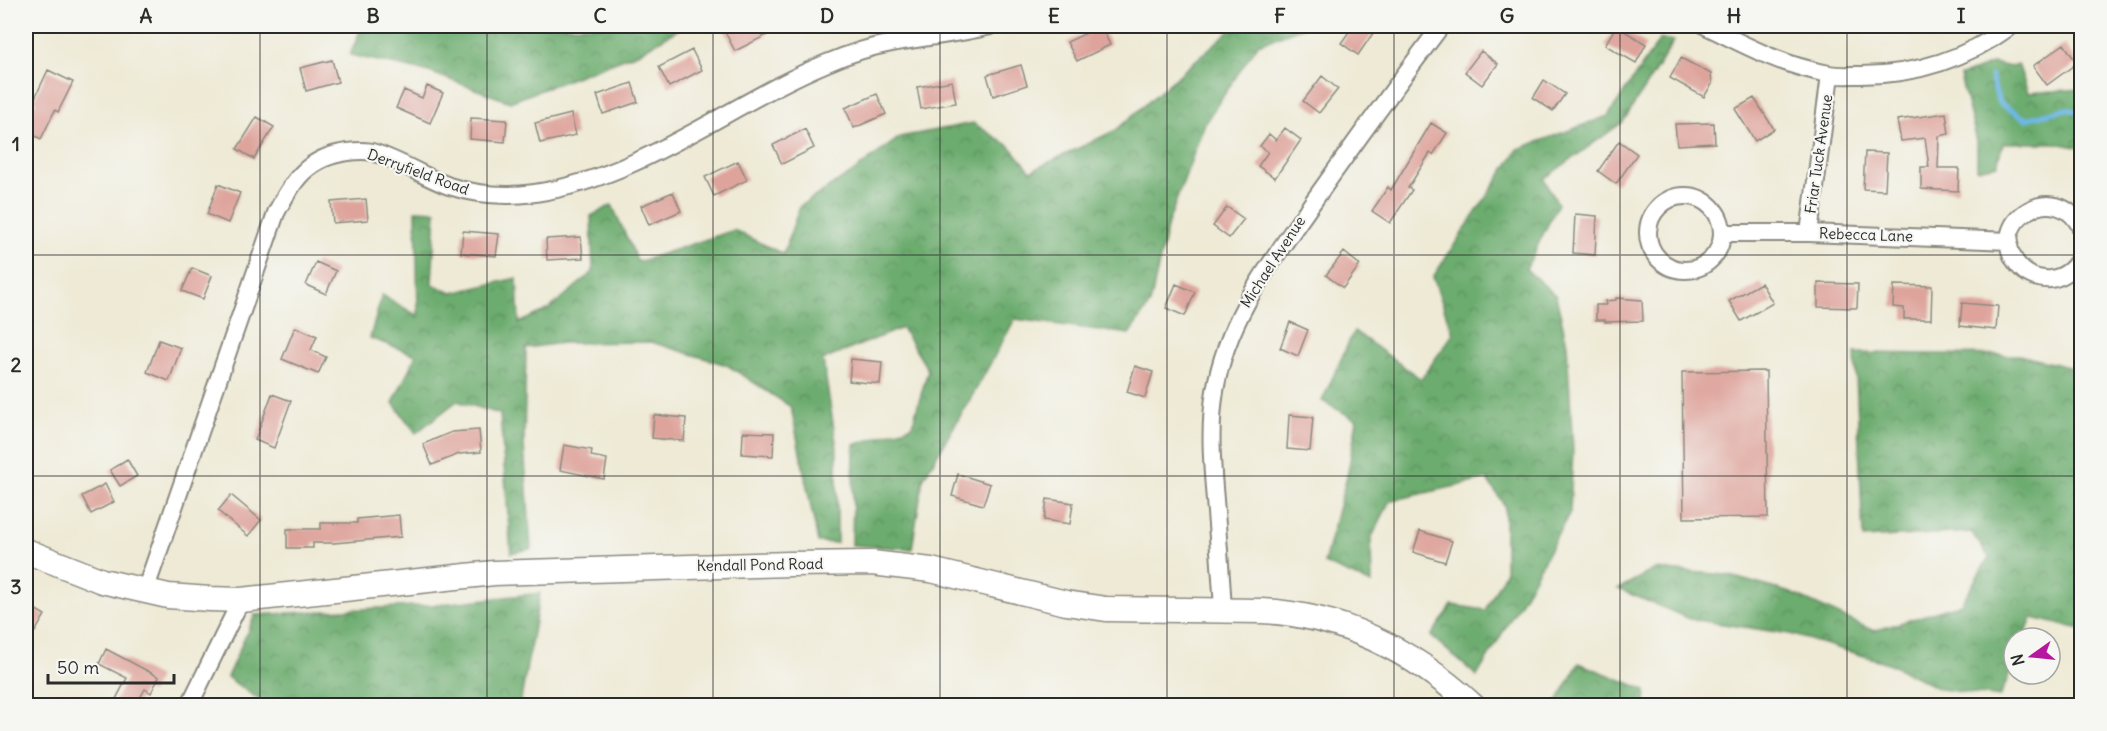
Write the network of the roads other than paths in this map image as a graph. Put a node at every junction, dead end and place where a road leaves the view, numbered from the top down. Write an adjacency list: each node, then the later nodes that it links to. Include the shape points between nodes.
1 (990, 26): 12 (street, Derryfield Road, via 891,43 827,63 634,162 601,177 560,188 504,194 466,191 373,152 335,154 317,161 301,173 276,213)
2 (1441, 26): 14 (street, Michael Avenue, via 1275,257 1235,322 1215,392 1212,433)
3 (1706, 26): 5 (street, via 1767,56)
4 (2011, 26): 5 (street, via 1935,65 1874,75)
5 (1830, 75): 8 (street, Friar Tuck Avenue)
6 (2082, 230): 9 (street, via 2066,210 2044,205 2029,209 2017,219)
7 (1722, 233): 7 (street, via 1720,247 1712,259 1685,270 1659,259 1648,233 1661,205 1674,197 1689,196 1710,205 1719,218); 8 (street, Rebecca Lane)
8 (1809, 233): 9 (street, Rebecca Lane)
9 (2010, 240): 10 (street, via 2019,267 2038,278 2066,274)
10 (2082, 254)
11 (26, 551): 12 (street, Kendall Pond Road, via 102,581)
12 (145, 591): 13 (street, Kendall Pond Road)
13 (241, 600): 14 (street, Kendall Pond Road, via 494,573 872,563 931,570 1056,601 1106,609); 15 (street)
14 (1223, 609): 16 (street, Kendall Pond Road, via 1287,612 1317,618 1378,640 1434,673)
15 (189, 705)
16 (1473, 705)

